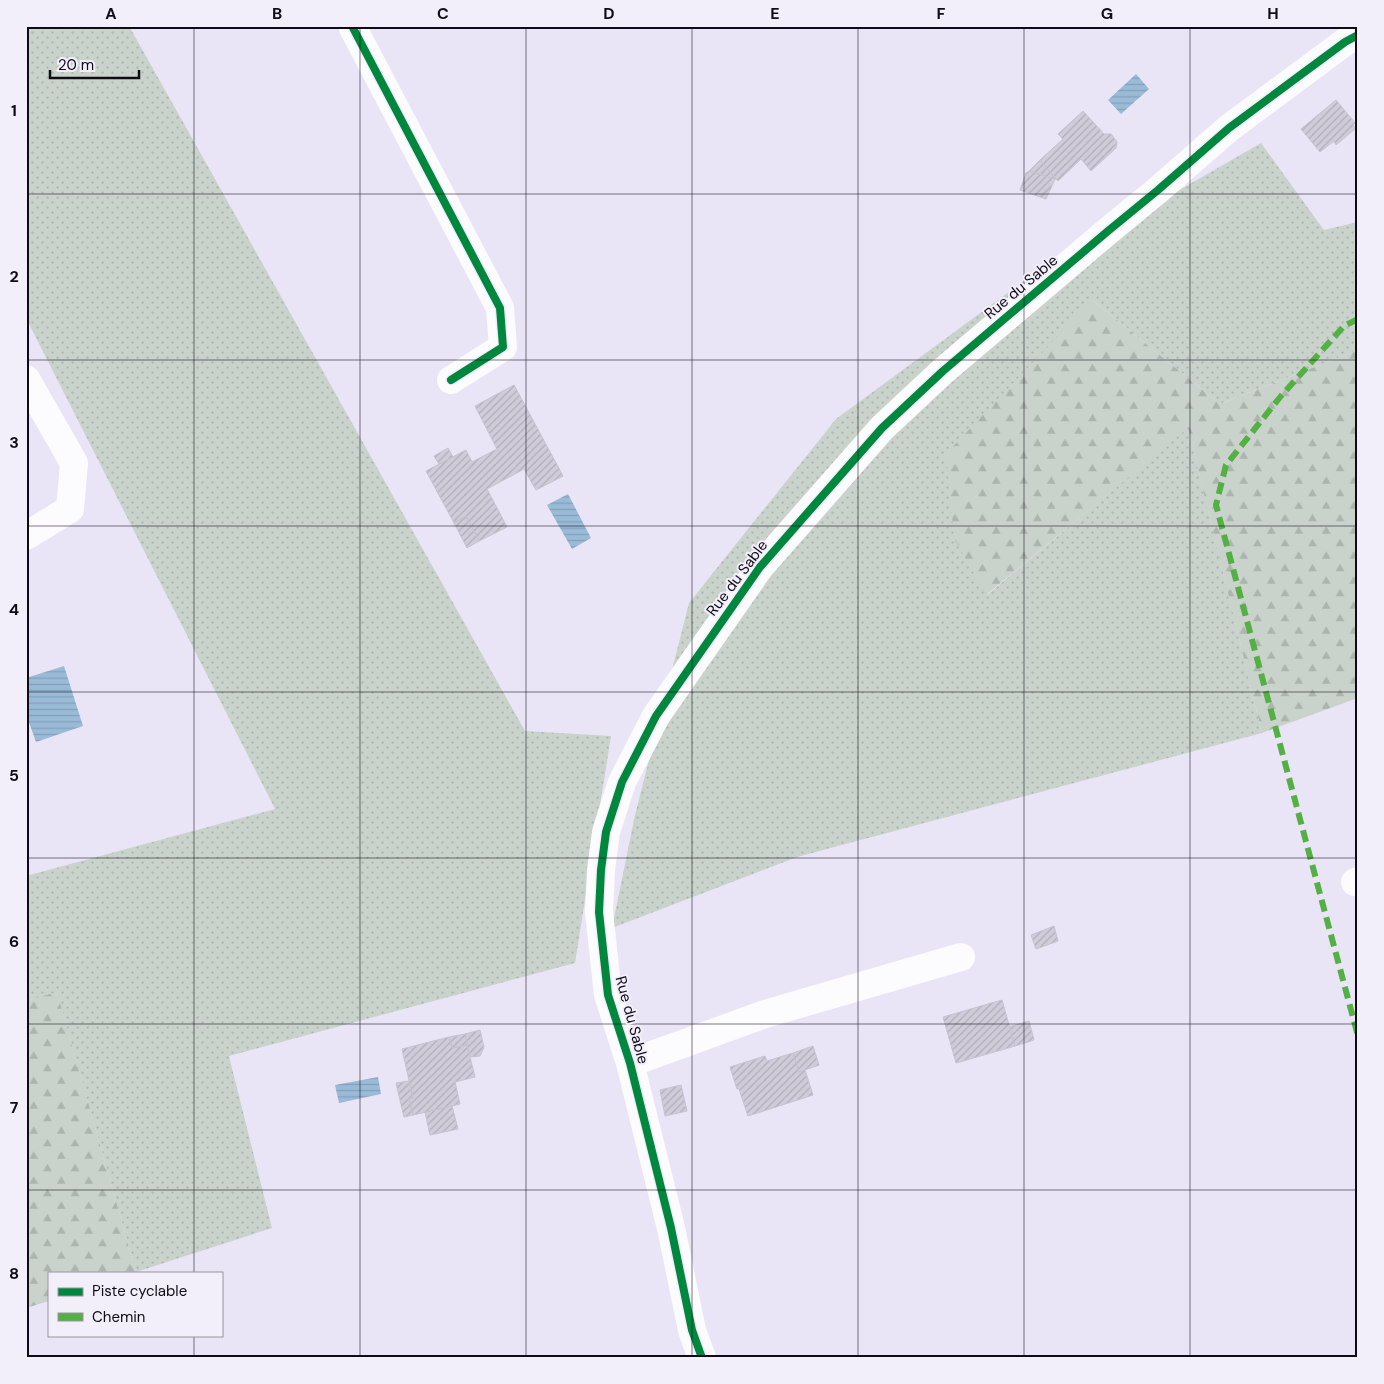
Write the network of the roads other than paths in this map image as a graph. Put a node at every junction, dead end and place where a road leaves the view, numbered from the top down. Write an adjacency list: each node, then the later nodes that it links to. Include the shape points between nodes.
1 (352, 26): 4 (street, via 500,308 502,347)
2 (1346, 35): 7 (street, Rue du Sable, via 1108,230 882,428 760,567 711,636 656,716 622,782 606,832 599,912 602,949 608,995)
3 (26, 379): 5 (street, via 74,463 70,509)
4 (451, 380)
5 (26, 536)
6 (962, 957): 7 (street, via 765,1014)
7 (630, 1063): 8 (street, Rue du Sable, via 671,1228 692,1330)
8 (702, 1358)

